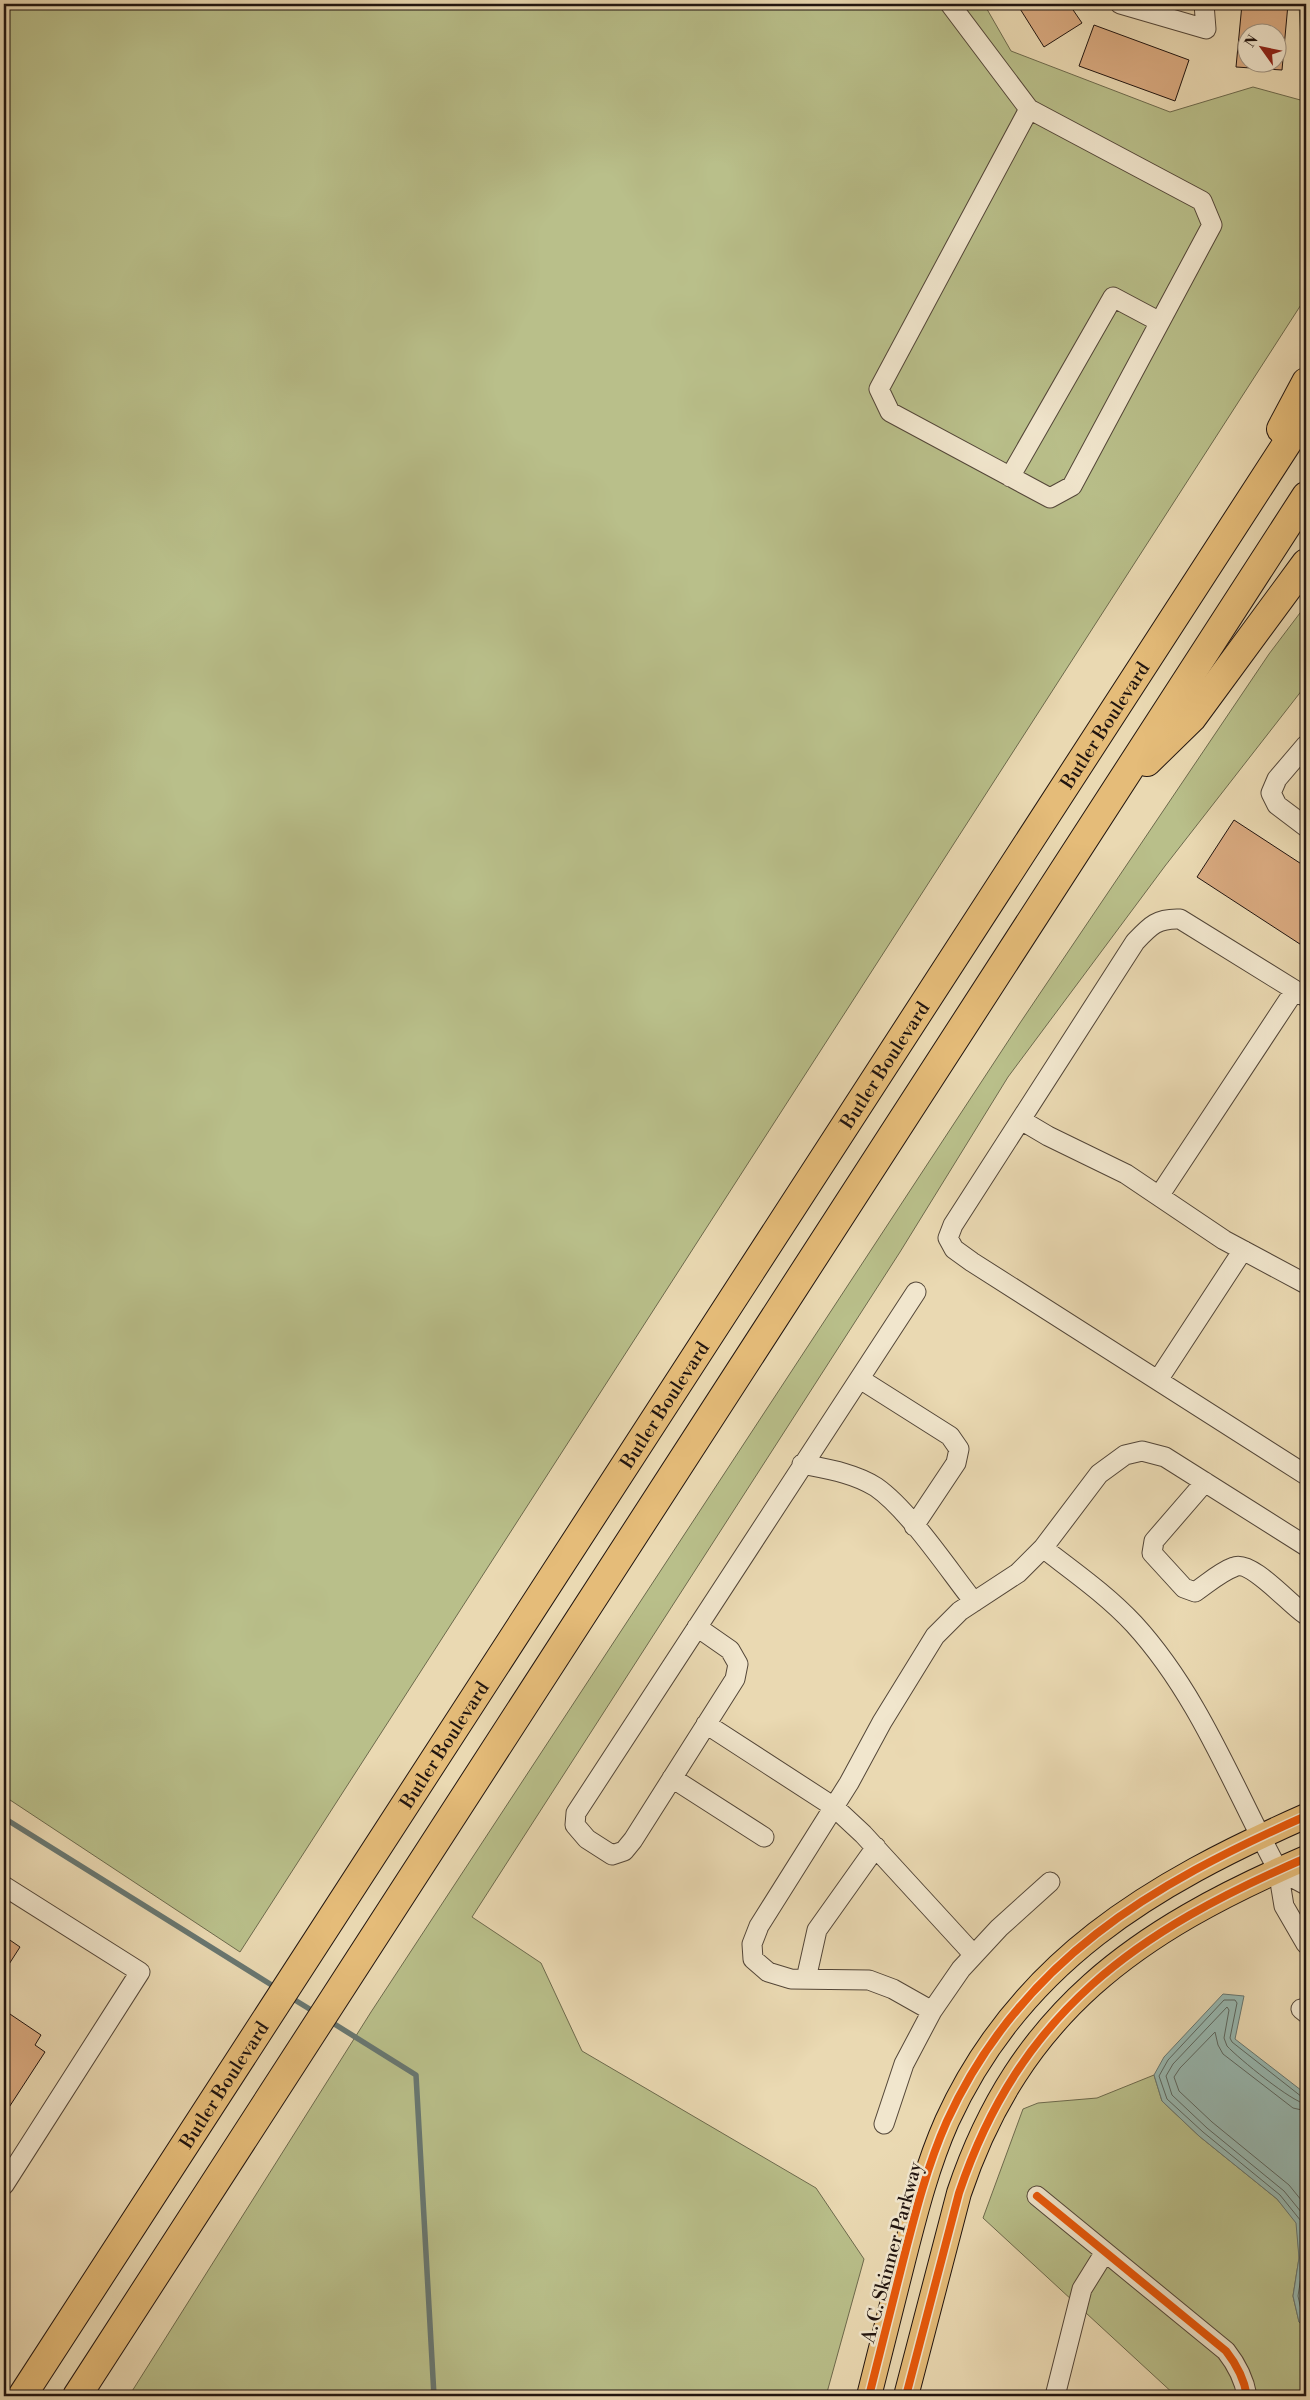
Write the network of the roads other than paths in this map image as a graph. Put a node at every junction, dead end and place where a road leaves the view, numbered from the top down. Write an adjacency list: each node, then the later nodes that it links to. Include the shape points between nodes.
1 (950, 4): 4 (street)
2 (1120, 4): 3 (street, via 1206,29)
3 (1204, 4)
4 (1029, 109): 5 (street, via 1202,201 1212,226); 8 (street, via 880,389 890,412)
5 (1160, 322): 8 (street, via 1072,486 1050,498); 8 (street, via 1113,297)
6 (1306, 382): 10 (highway)
7 (1306, 414): 10 (highway, Butler Boulevard)
8 (1010, 477)
9 (1306, 496): 13 (highway)
10 (1213, 558): 52 (highway, Butler Boulevard)
11 (1306, 563): 13 (highway, via 1192,718)
12 (1304, 751): 14 (street, via 1277,779 1271,793 1277,805)
13 (1110, 798): 53 (highway)
14 (1306, 827)
15 (1301, 994): 16 (street, via 1180,919 1166,918 1151,925 1135,942); 17 (street)
16 (1021, 1120): 17 (street, via 1126,1174); 22 (street, via 953,1225 948,1238 954,1249 972,1262)
17 (1159, 1196): 18 (street)
18 (1243, 1250): 19 (street); 22 (street)
19 (1306, 1284)
20 (916, 1292): 21 (street)
21 (860, 1379): 23 (street); 26 (street, via 950,1436 959,1449 956,1463)
22 (1158, 1380): 24 (street)
23 (802, 1464): 26 (street, via 840,1472 875,1487); 31 (street)
24 (1306, 1475)
25 (1205, 1482): 27 (street); 28 (street, via 1165,1457 1142,1450 1125,1455 1099,1474); 30 (street, via 1154,1541 1152,1553 1184,1588 1195,1592 1236,1566 1244,1566)
26 (914, 1526): 29 (street)
27 (1306, 1546)
28 (1043, 1548): 29 (street, via 1018,1572); 36 (street, via 1095,1588 1134,1624 1170,1670 1222,1756)
29 (974, 1602): 34 (street, via 935,1636)
30 (1306, 1615)
31 (697, 1627): 32 (street, via 730,1650 738,1664 735,1679); 33 (street, via 576,1813 575,1825 587,1839 612,1855 624,1852)
32 (706, 1724): 33 (street); 34 (street)
33 (672, 1778): 37 (street)
34 (834, 1807): 38 (street); 46 (street, via 759,1926 752,1944 753,1959 768,1972)
35 (1306, 1816): 36 (main road, A. C. Skinner Parkway)
36 (1259, 1836): 40 (street); 54 (main road, A. C. Skinner Parkway, via 1164,1888 1102,1928 1047,1975 1002,2029 963,2090 928,2171)
37 (764, 1837)
38 (876, 1848): 45 (street); 46 (street, via 817,1930)
39 (1306, 1858): 40 (main road)
40 (1278, 1870): 42 (street); 44 (street, via 1284,1906); 55 (main road, via 1176,1922 1124,1957 1064,2011 1019,2067 996,2105 970,2161 956,2202)
41 (1050, 1882): 45 (street)
42 (1306, 1885)
43 (4, 1886): 49 (street, via 140,1972)
44 (1306, 1944)
45 (974, 1955): 47 (street)
46 (806, 1979): 47 (street, via 869,1980 894,1988)
47 (932, 2012): 48 (street, via 904,2064)
48 (884, 2124)
49 (4, 2184)
50 (1037, 2196): 51 (street)
51 (1105, 2252): 56 (street, via 1082,2289); 57 (street, via 1226,2351 1237,2365)
52 (22, 2396)
53 (77, 2396)
54 (869, 2396)
55 (906, 2396)
56 (1055, 2396)
57 (1246, 2396)

